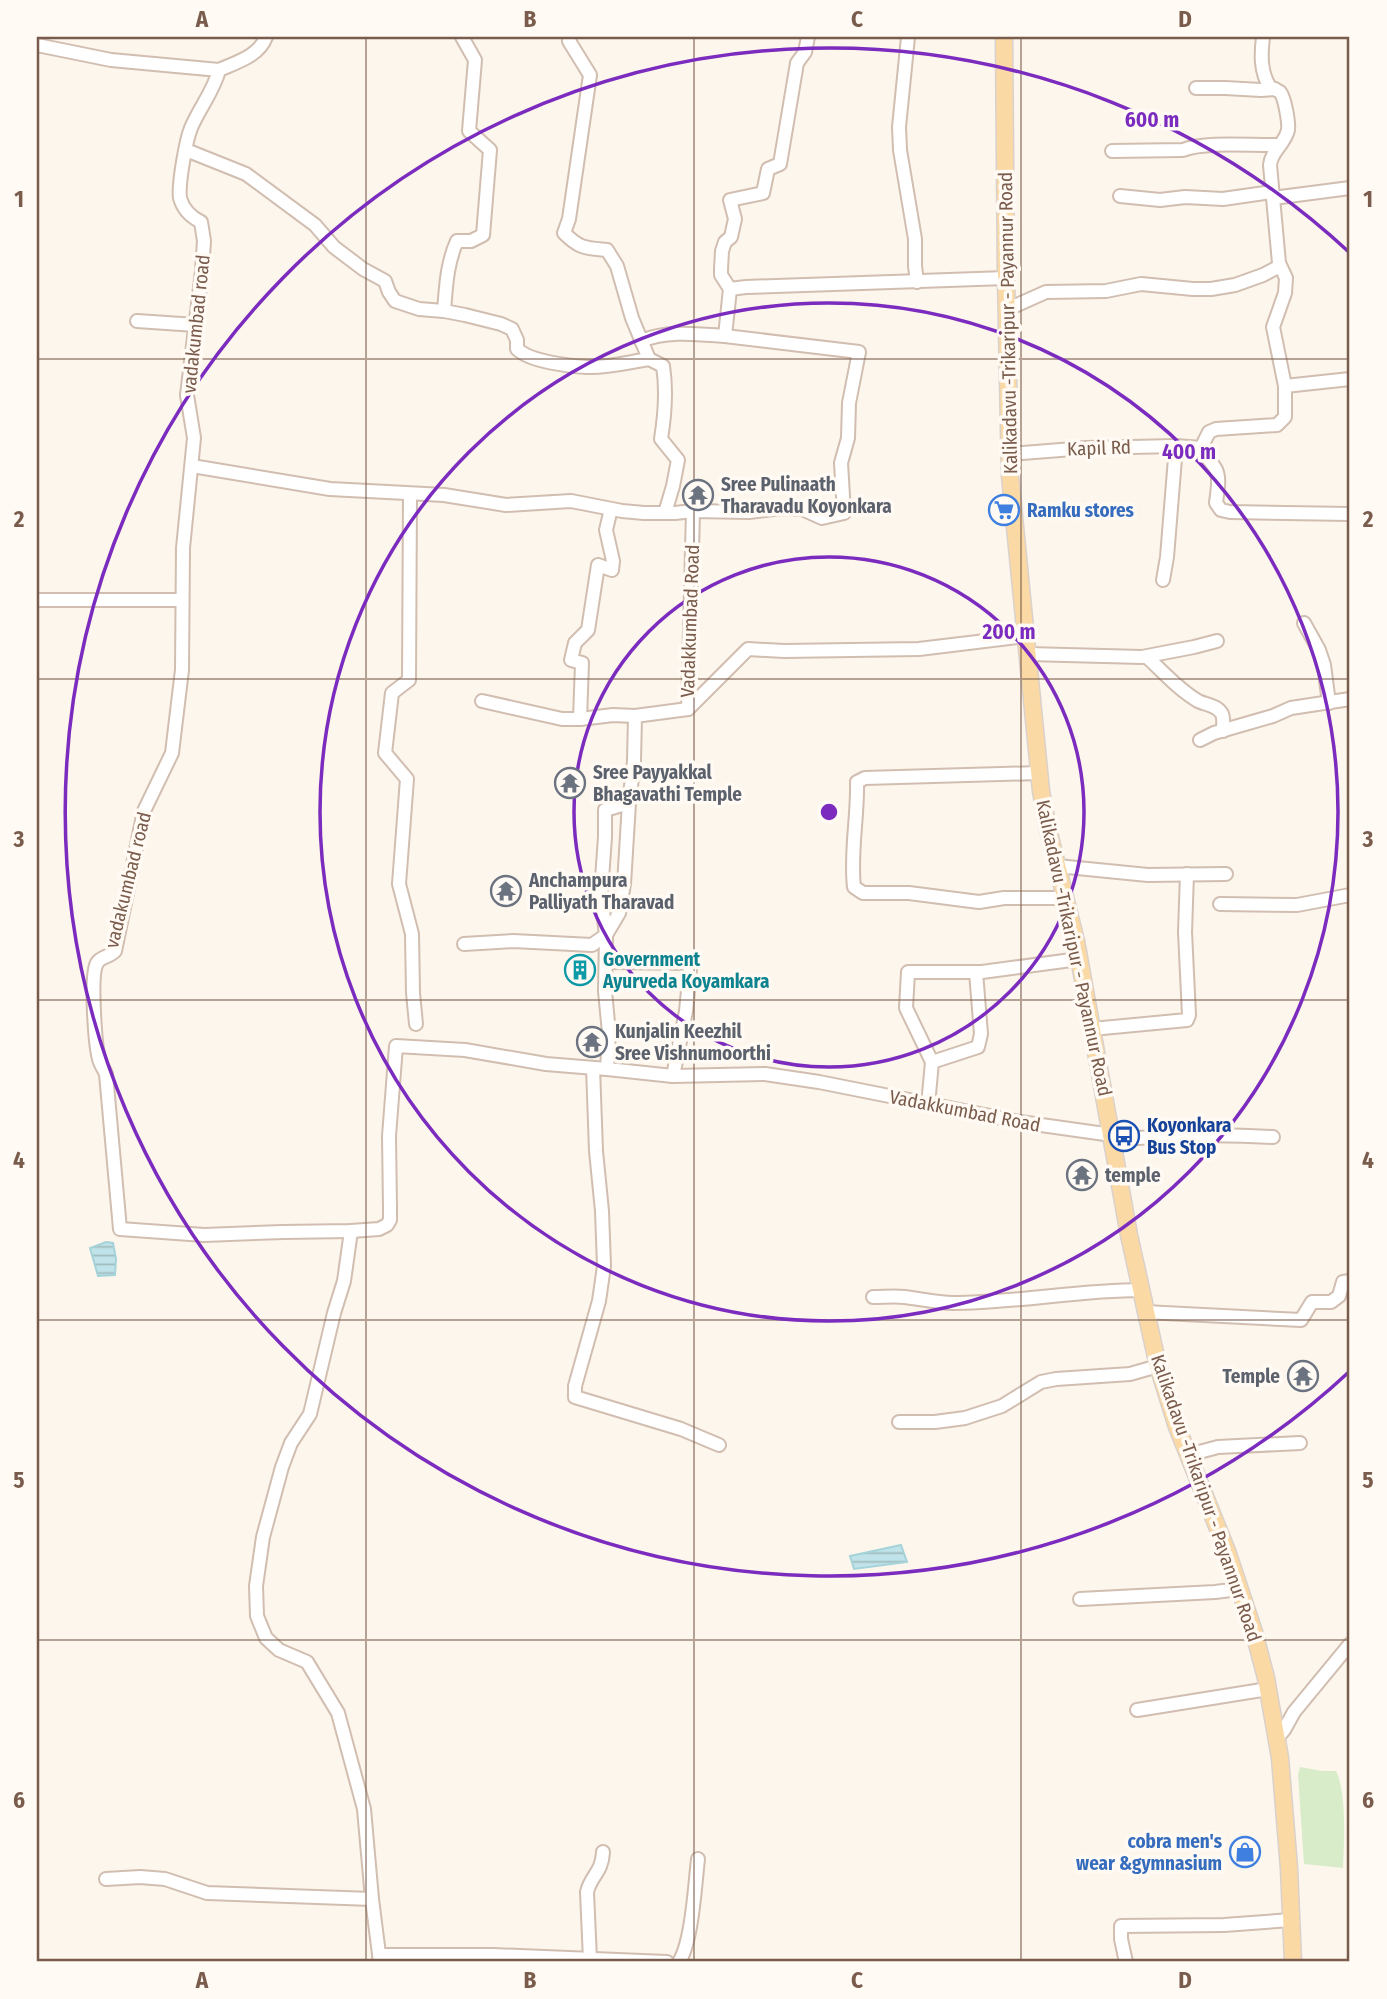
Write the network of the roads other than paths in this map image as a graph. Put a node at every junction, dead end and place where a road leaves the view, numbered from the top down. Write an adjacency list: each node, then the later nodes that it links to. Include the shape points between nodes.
1 (266, 37): 9 (street, via 257,52)
2 (462, 37): 23 (street, via 475,60 470,131 490,150 483,235 457,241 447,273)
3 (570, 37): 27 (street, via 590,75 564,233 584,249 607,250 611,255)
4 (808, 37): 21 (street, via 797,64 780,164 768,169 763,193 730,200 735,219 732,237 722,251 721,269)
5 (908, 37): 20 (street, via 900,150 915,239)
6 (1004, 37): 19 (main road, Kalikadavu -Trikaripur - Payannur Road)
7 (1263, 37): 11 (street, via 1263,71)
8 (37, 45): 9 (street, via 111,60)
9 (219, 70): 13 (street, vadakumbad road, via 190,129)
10 (1196, 88): 11 (street)
11 (1275, 89): 12 (street, via 1287,115 1288,130)
12 (1280, 145): 14 (street); 16 (street, via 1270,157)
13 (186, 150): 23 (street, via 246,174 315,225 334,247 385,281 395,301 419,309); 25 (street, vadakumbad road, via 180,197 192,217 201,222 204,241)
14 (1112, 151)
15 (1350, 188): 16 (street)
16 (1272, 195): 17 (street, via 1160,200); 18 (street)
17 (1120, 196)
18 (1280, 266): 22 (street, via 1235,285 1211,289 1141,284 1106,291 1046,292); 30 (street, via 1286,278 1285,293 1273,327)
19 (1006, 278): 20 (street); 22 (main road, Kalikadavu -Trikaripur - Payannur Road)
20 (917, 282): 21 (street)
21 (730, 289): 26 (street)
22 (1006, 306): 33 (main road, Kalikadavu -Trikaripur - Payannur Road)
23 (444, 310): 28 (street, via 512,329 523,355 548,361 589,367)
24 (137, 321): 25 (street)
25 (196, 325): 34 (street, vadakumbad road, via 187,396 194,438)
26 (725, 335): 27 (street, via 683,333); 36 (street, via 859,352 841,463 844,513 822,518 802,509)
27 (641, 341): 28 (street)
28 (649, 359): 38 (street, via 663,366 661,439 678,460)
29 (1350, 379): 30 (street)
30 (1285, 386): 32 (street, via 1282,422 1216,429 1209,432)
31 (1176, 446): 32 (street, Kapil Rd); 33 (street, Kapil Rd); 40 (street)
32 (1201, 448): 39 (street, via 1218,475 1216,503 1222,510)
33 (1010, 454): 44 (main road, Kalikadavu -Trikaripur - Payannur Road)
34 (192, 466): 35 (street, via 330,488); 42 (street, vadakumbad road)
35 (410, 494): 38 (street, via 506,505 572,501 622,511); 69 (street, via 409,680 392,693 386,754 407,779 399,884 412,934)
36 (694, 511): 38 (street); 51 (street, Vadakkumbad Road)
37 (610, 513): 53 (street, via 606,530 612,570 598,565 588,630 575,643 571,660 582,663)
38 (665, 513)
39 (1350, 514)
40 (1163, 580)
41 (37, 600): 42 (street)
42 (182, 600): 78 (street, vadakumbad road, via 182,670 172,752 144,811 115,951 97,963 95,972 96,1030 99,1060 106,1074 120,1229 204,1235)
43 (1304, 623): 50 (street, via 1324,665)
44 (1026, 636): 46 (main road, Kalikadavu -Trikaripur - Payannur Road); 51 (street, via 919,649 748,649)
45 (1217, 641): 47 (street)
46 (1028, 654): 47 (street); 56 (main road, Kalikadavu -Trikaripur - Payannur Road)
47 (1147, 657): 54 (street, via 1192,697 1220,712)
48 (1350, 699): 50 (street)
49 (482, 701): 53 (street, Vadakkumbad Road)
50 (1329, 703): 54 (street, via 1291,708)
51 (688, 709): 52 (street, Vadakkumbad Road)
52 (635, 716): 53 (street, Vadakkumbad Road); 57 (street)
53 (580, 719)
54 (1223, 731): 55 (street)
55 (1200, 740)
56 (1040, 773): 58 (main road, Kalikadavu -Trikaripur - Payannur Road); 62 (street, via 865,778 857,782 854,887 863,893 909,893 979,902)
57 (629, 803): 64 (street, via 619,913); 64 (street, via 605,810 601,893)
58 (1057, 866): 59 (street); 62 (main road, Kalikadavu -Trikaripur - Payannur Road)
59 (1187, 874): 60 (street); 70 (street, via 1186,1020)
60 (1226, 874)
61 (1350, 895): 63 (street, via 1297,905)
62 (1065, 898): 66 (main road, Kalikadavu -Trikaripur - Payannur Road)
63 (1220, 904)
64 (606, 935): 65 (street, via 592,945); 67 (street)
65 (464, 944)
66 (1079, 959): 68 (street); 70 (main road, Kalikadavu -Trikaripur - Payannur Road)
67 (607, 961): 73 (street); 74 (street, via 689,963 687,1011)
68 (976, 972): 71 (street, via 978,1047); 71 (street, via 908,972 906,1008)
69 (416, 1024)
70 (1092, 1029): 77 (main road, Kalikadavu -Trikaripur - Payannur Road)
71 (932, 1062): 75 (street)
72 (593, 1068): 73 (street, vadakumbad road); 78 (street, vadakumbad road, via 465,1050 396,1046 390,1220 379,1229); 86 (street, via 604,1266 575,1397)
73 (607, 1069): 74 (street, Vadakkumbad Road)
74 (673, 1076): 75 (street, Vadakkumbad Road, via 765,1074)
75 (928, 1105): 77 (street, Vadakkumbad Road)
76 (1273, 1137): 77 (street, Vadakkumbad Road)
77 (1113, 1138): 80 (main road, Kalikadavu -Trikaripur - Payannur Road)
78 (351, 1231): 97 (street, via 344,1281 310,1414 282,1467 262,1536 256,1586 257,1616 266,1638 279,1650 307,1662 338,1713 365,1809)
79 (1350, 1281): 82 (street, via 1343,1282 1339,1296 1331,1302 1312,1302 1301,1320)
80 (1141, 1290): 81 (street, via 952,1303); 82 (main road, Kalikadavu -Trikaripur - Payannur Road)
81 (873, 1297)
82 (1145, 1312): 83 (main road, Kalikadavu -Trikaripur - Payannur Road)
83 (1158, 1366): 84 (street, via 1130,1374 1041,1382 1002,1406 965,1418); 87 (main road, Kalikadavu -Trikaripur - Payannur Road)
84 (899, 1422)
85 (1300, 1443): 87 (street, via 1218,1447)
86 (719, 1445)
87 (1188, 1455): 88 (main road, Kalikadavu -Trikaripur - Payannur Road)
88 (1240, 1588): 89 (street); 91 (main road, Kalikadavu -Trikaripur - Payannur Road)
89 (1080, 1599)
90 (1350, 1644): 93 (street)
91 (1268, 1689): 92 (street); 93 (main road, Kalikadavu -Trikaripur - Payannur Road)
92 (1137, 1710)
93 (1277, 1738): 98 (main road, Kalikadavu -Trikaripur - Payannur Road)
94 (603, 1852): 101 (street, via 587,1892)
95 (698, 1859): 103 (street, via 690,1926)
96 (106, 1879): 97 (street, via 165,1879 207,1893)
97 (372, 1899): 99 (street)
98 (1291, 1920): 104 (street, via 1121,1926); 105 (main road, Kalikadavu -Trikaripur - Payannur Road)
99 (380, 1959): 100 (street)
100 (496, 1959): 101 (street)
101 (590, 1960): 102 (street)
102 (667, 1962)
103 (679, 1962)
104 (1126, 1962)
105 (1293, 1962)

